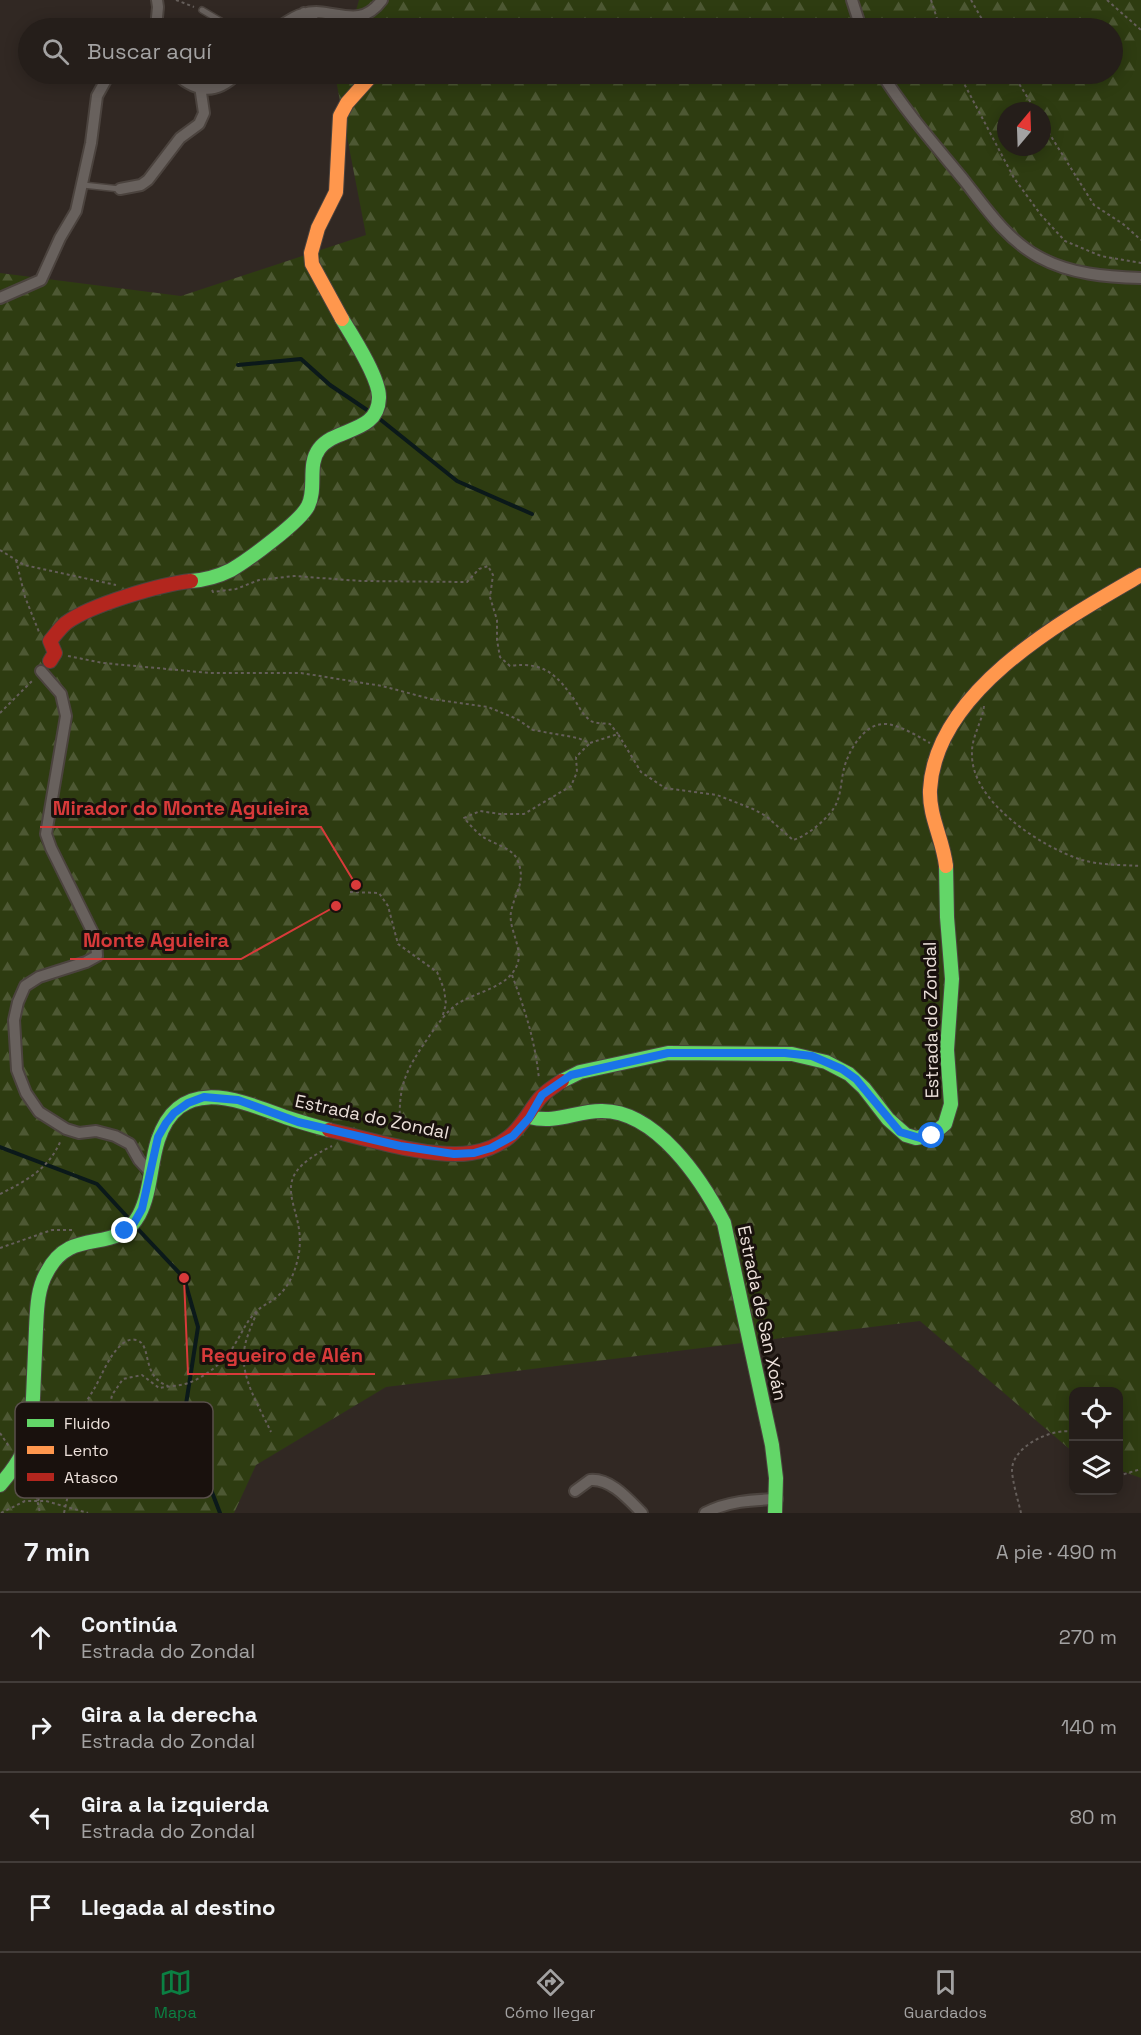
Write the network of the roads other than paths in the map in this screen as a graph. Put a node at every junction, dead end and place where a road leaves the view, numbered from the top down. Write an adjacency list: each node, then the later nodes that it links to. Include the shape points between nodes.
1 (157, 0): 6 (street)
2 (382, 0): 5 (street, via 359,17)
3 (852, 0): 10 (street)
4 (202, 10): 7 (lane)
5 (304, 13): 8 (street); 9 (street)
6 (157, 18)
7 (216, 18)
8 (295, 18)
9 (310, 18)
10 (858, 18)
11 (104, 84): 17 (street, via 97,96)
12 (196, 84): 16 (street)
13 (225, 84): 16 (street, via 211,90)
14 (365, 84): 22 (street, via 340,116 336,192 318,228 311,253 312,264 371,370 380,398 374,414 366,424 327,440 318,450 313,463 313,493 297,522 230,570 127,596 81,614 65,624)
15 (890, 84): 19 (street, via 942,154 1023,247 1057,266 1081,273)
16 (200, 86): 18 (street, via 204,113 199,124 180,138 148,180)
17 (82, 185): 18 (lane); 20 (street, via 76,211 41,280)
18 (120, 189)
19 (1141, 278)
20 (0, 298)
21 (1141, 576): 23 (street, Estrada do Zondal, via 1039,636 983,686 957,718 940,748 929,795 946,859 952,978 947,1048 950,1113 939,1132 920,1138 900,1132 856,1079 842,1069 812,1056 785,1053 668,1053 571,1075 542,1095)
22 (49, 656): 24 (street, via 66,716 46,834 96,939 96,956 25,986 14,1020 17,1070 26,1094 39,1112 66,1129 79,1133 96,1131 123,1140)
23 (529, 1118): 24 (street, Estrada do Zondal, via 513,1136 491,1148 454,1154 400,1146 298,1122 238,1100 204,1097 188,1103 166,1123 158,1137); 29 (street, Estrada de San Xoán, via 542,1122 594,1111 632,1117 664,1141 716,1205 724,1223 773,1442)
24 (151, 1173): 25 (street, Estrada do Zondal, via 142,1209 134,1223 115,1238 71,1245 48,1266 37,1302)
25 (33, 1402)
26 (15, 1465): 27 (street, Estrada do Zondal)
27 (0, 1485)
28 (575, 1491): 30 (street, via 590,1480 605,1482)
29 (777, 1499): 31 (street, via 741,1501); 32 (street, Estrada de San Xoán)
30 (642, 1513)
31 (705, 1513)
32 (776, 1513)

